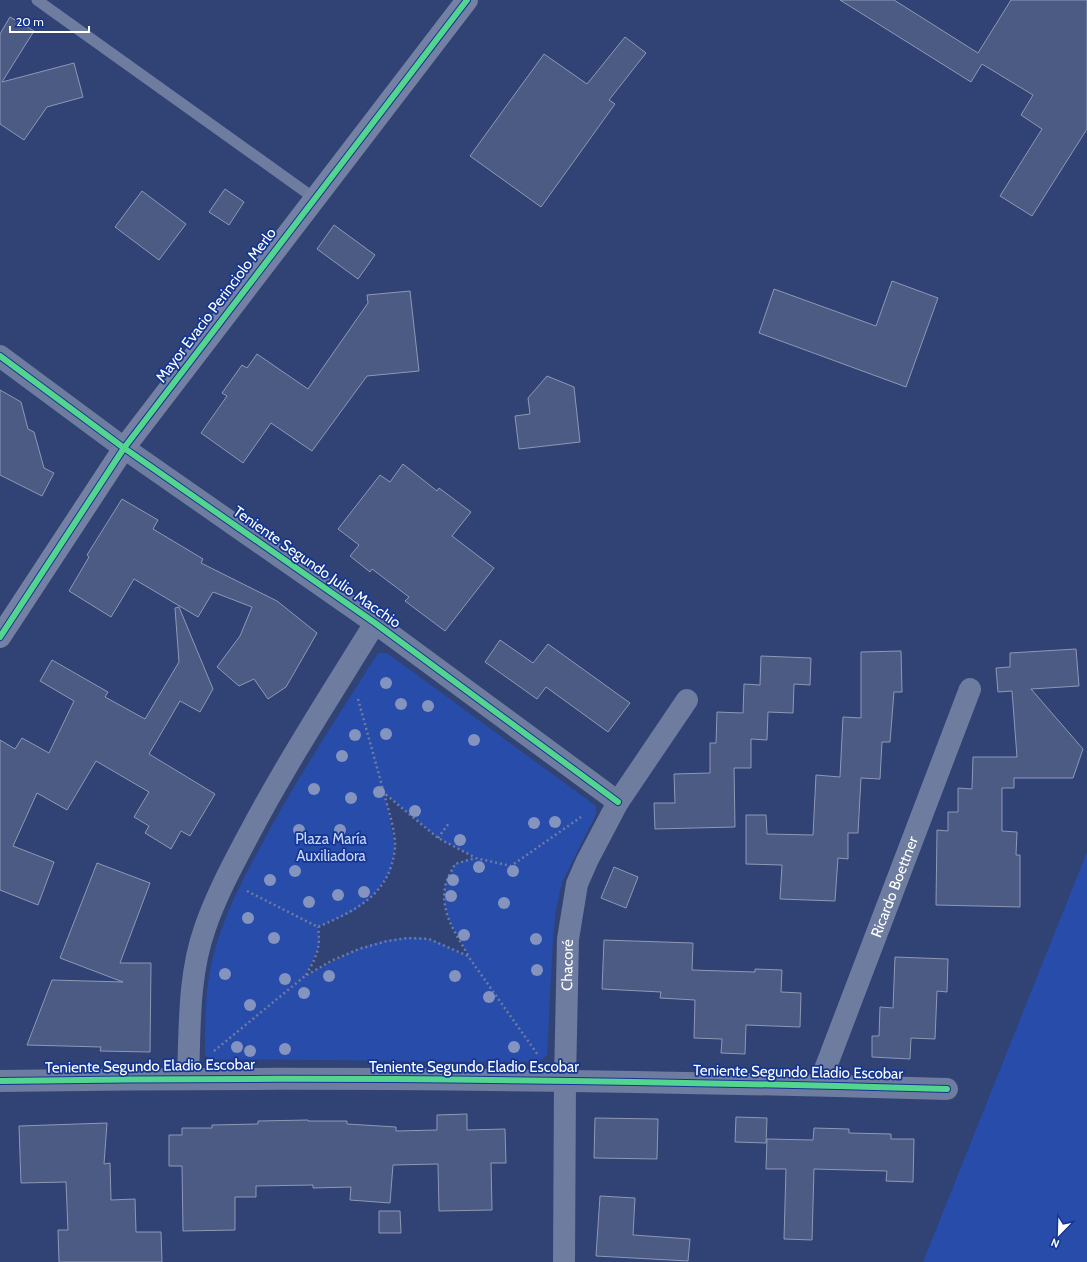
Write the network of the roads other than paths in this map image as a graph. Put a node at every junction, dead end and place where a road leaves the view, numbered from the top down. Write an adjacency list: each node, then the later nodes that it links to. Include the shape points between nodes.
1 (37, 0): 3 (lane)
2 (467, 0): 3 (street, Mayor Evacio Perinciolo Merlo)
3 (314, 198): 5 (street, Mayor Evacio Perinciolo Merlo)
4 (0, 356): 5 (street, Teniente Segundo Julio Macchio)
5 (124, 448): 6 (street, Teniente Segundo Julio Macchio); 7 (street, Mayor Evacio Perinciolo Merlo)
6 (376, 623): 10 (street, Teniente Segundo Julio Macchio); 11 (street, via 277,781 225,879 204,929 194,974)
7 (1, 631)
8 (970, 689): 14 (street, Ricardo Boettner)
9 (687, 700): 10 (street, Chacoré)
10 (618, 802): 12 (street, Chacoré, via 579,878 572,911 568,939)
11 (188, 1078): 12 (street, Teniente Segundo Eladio Escobar); 13 (street, Teniente Segundo Eladio Escobar)
12 (565, 1080): 14 (street, Teniente Segundo Eladio Escobar); 16 (street, Chacoré)
13 (0, 1081)
14 (819, 1085): 15 (street, Teniente Segundo Eladio Escobar)
15 (947, 1089)
16 (564, 1262)

